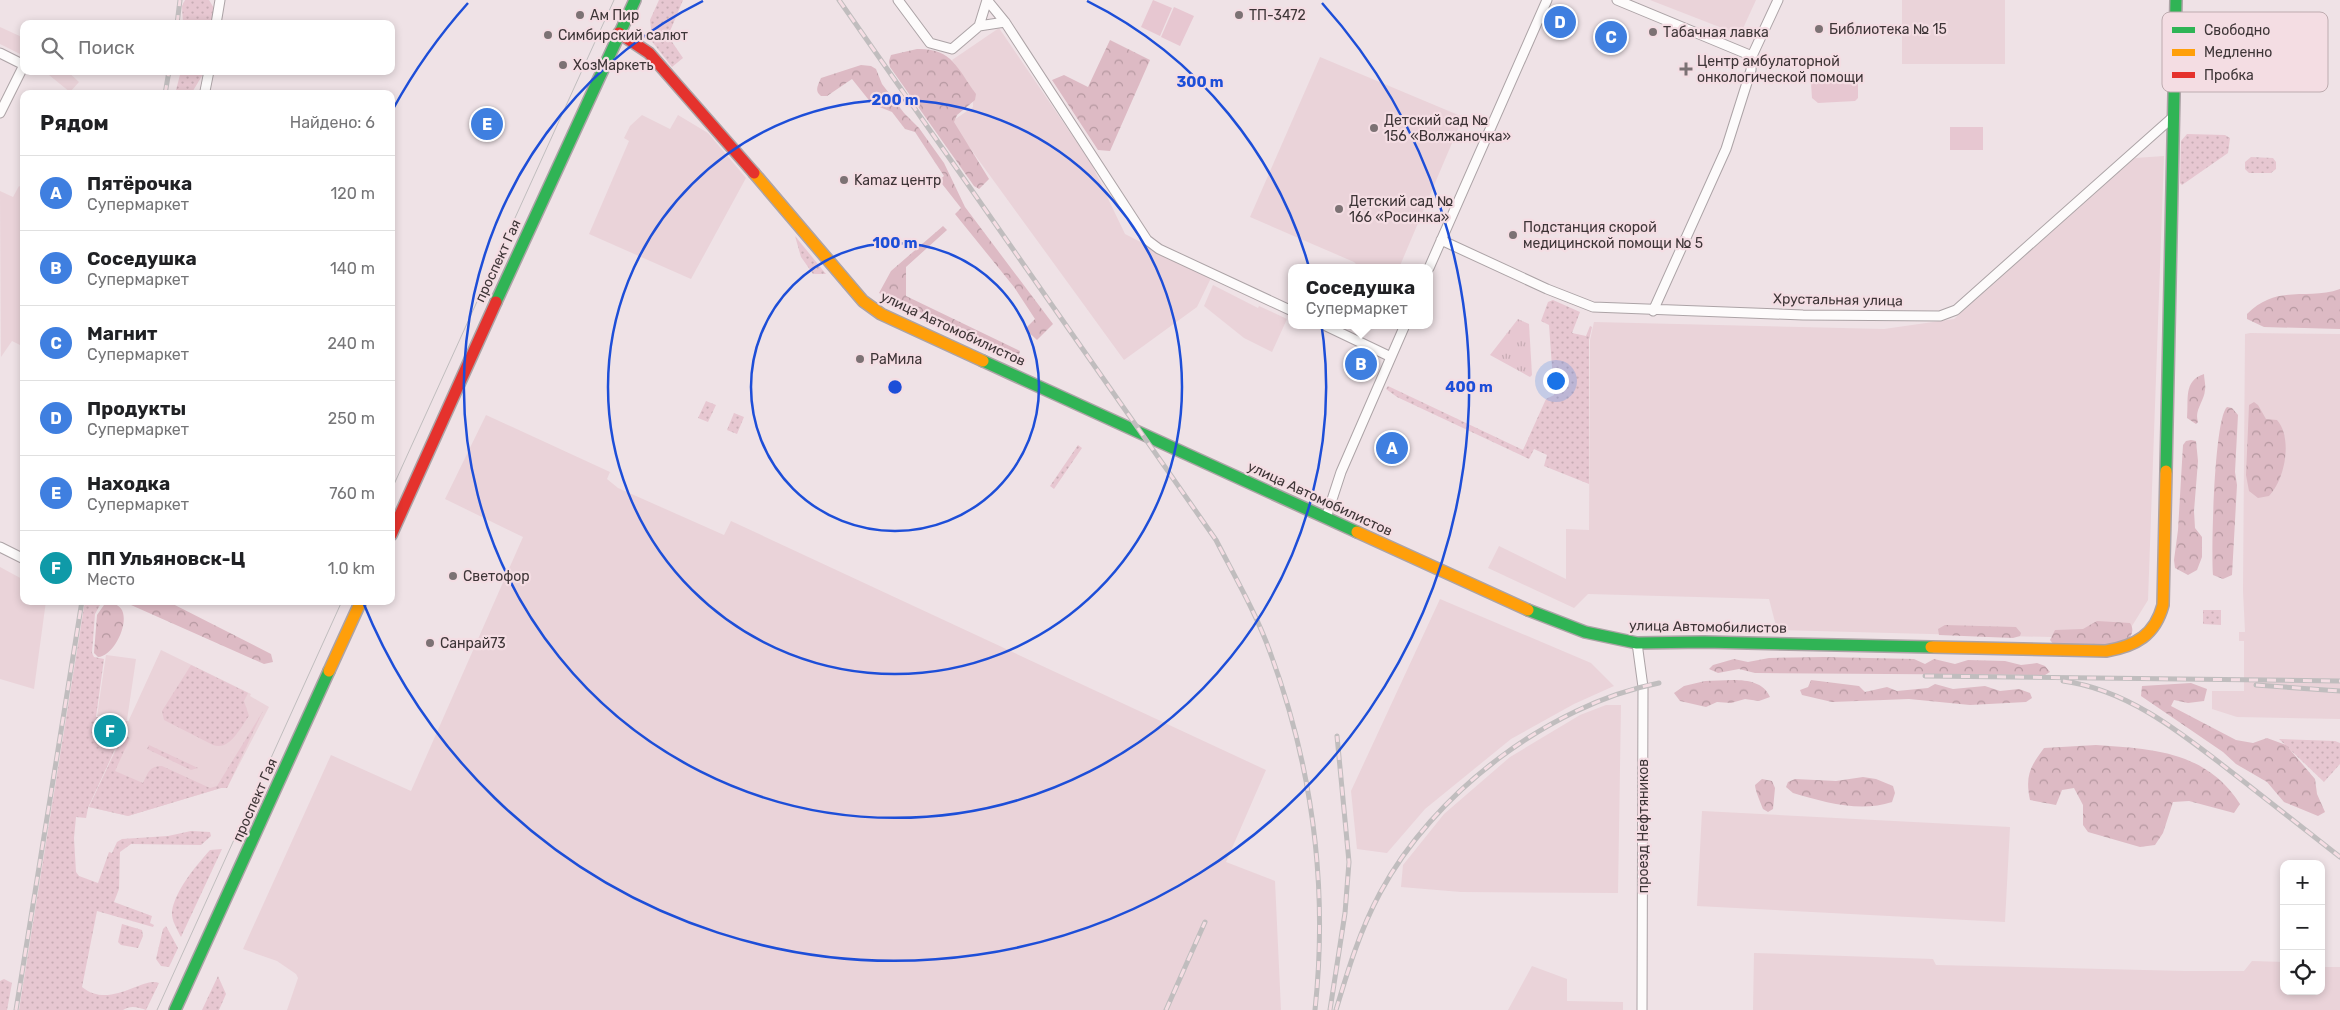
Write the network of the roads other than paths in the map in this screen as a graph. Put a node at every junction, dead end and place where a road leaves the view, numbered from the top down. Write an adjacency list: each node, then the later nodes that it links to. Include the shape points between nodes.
1 (220, 0): 8 (street)
2 (635, 0): 11 (street, проспект Гая)
3 (898, 0): 10 (street, via 930,43 952,49)
4 (987, 0): 9 (street); 10 (street)
5 (1547, 0): 21 (street)
6 (1617, 0): 13 (street)
7 (1778, 0): 13 (street)
8 (217, 20)
9 (1004, 22): 10 (street); 23 (street, via 1147,240 1159,249)
10 (979, 26)
11 (620, 33): 28 (street, улица Автомобилистов, via 649,53 673,78 863,302 881,314); 29 (street, проспект Гая)
12 (0, 53): 14 (street)
13 (1752, 56): 24 (street, via 1751,70 1726,149)
14 (20, 63)
15 (20, 73): 19 (street)
16 (208, 75): 17 (street)
17 (206, 90)
18 (2174, 92): 20 (street)
19 (0, 113)
20 (2174, 116): 24 (street, Хрустальная улица, via 1948,314 1921,317); 33 (street, улица Автомобилистов, via 2164,579 2161,617 2146,638 2126,649 2106,652)
21 (1441, 240): 22 (street); 24 (street, Хрустальная улица, via 1577,302 1593,307)
22 (1431, 264)
23 (1288, 309)
24 (1653, 311)
25 (1332, 329): 27 (street)
26 (1403, 329): 27 (street)
27 (1391, 357): 28 (street, via 1341,472)
28 (1326, 518): 33 (street, улица Автомобилистов, via 1545,618 1585,632)
29 (395, 526)
30 (0, 547): 31 (street)
31 (20, 557)
32 (359, 605): 34 (street, проспект Гая)
33 (1637, 643): 35 (street, проезд Нефтяников, via 1643,697)
34 (175, 1010)
35 (1642, 1010)

